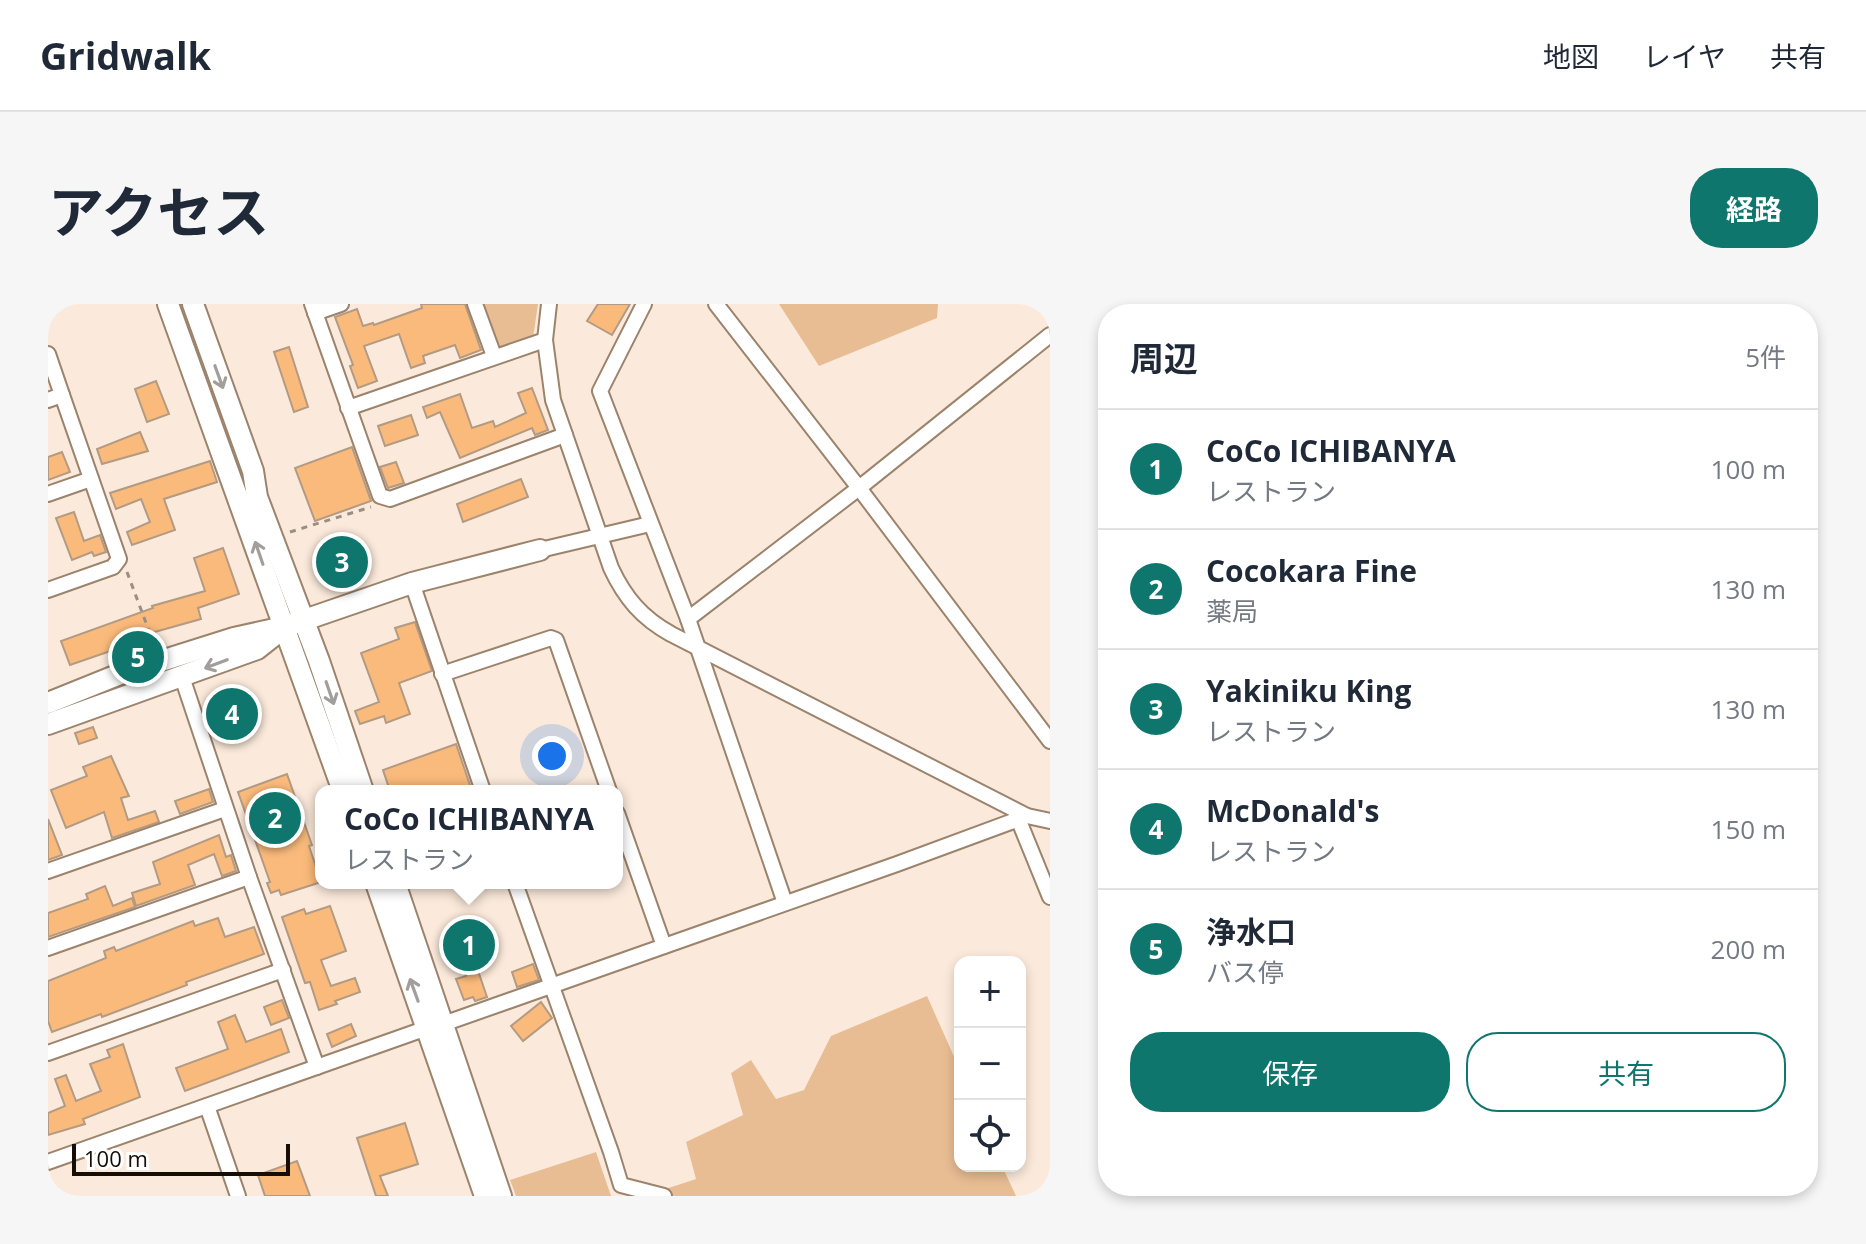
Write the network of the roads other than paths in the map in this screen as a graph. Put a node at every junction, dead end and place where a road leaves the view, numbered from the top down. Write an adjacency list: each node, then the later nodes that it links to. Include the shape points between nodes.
1 (168, 304): 25 (street, one-way to 1)
2 (193, 304): 25 (street, one-way to 25, via 253,471)
3 (341, 304): 8 (street)
4 (475, 304): 12 (street)
5 (549, 304): 10 (street)
6 (644, 304): 19 (street, via 600,391)
7 (716, 304): 17 (street)
8 (313, 308): 14 (street)
9 (1050, 335): 17 (street)
10 (545, 340): 12 (street); 15 (street, via 553,400)
11 (48, 354): 13 (street)
12 (494, 356): 14 (street)
13 (55, 398): 16 (street)
14 (348, 408): 15 (street, via 380,496 390,499)
15 (565, 435): 20 (street)
16 (91, 479): 18 (street); 23 (street, via 119,559 113,567)
17 (859, 488): 24 (street); 31 (street)
18 (48, 494)
19 (650, 524): 20 (street); 24 (street)
20 (601, 536): 21 (street); 26 (street, via 619,584 640,613)
21 (540, 550): 22 (street)
22 (412, 583): 25 (street); 27 (street)
23 (48, 590)
24 (688, 619): 26 (street)
25 (293, 623): 28 (street, one-way to 28, via 257,649); 29 (street, via 120,674); 32 (street); 33 (street, one-way to 33)
26 (698, 647): 37 (street); 46 (street)
27 (442, 674): 34 (street); 35 (street, via 556,640)
28 (182, 677): 30 (street); 36 (street)
29 (48, 703)
30 (48, 724)
31 (1050, 741)
32 (341, 785)
33 (360, 785)
34 (481, 785)
35 (607, 785)
36 (225, 809): 40 (street); 41 (street)
37 (1023, 818): 38 (street); 45 (street); 46 (street)
38 (1050, 821)
39 (623, 830): 47 (street)
40 (48, 871)
41 (249, 877): 48 (street); 49 (street)
42 (378, 889): 51 (street, one-way to 42)
43 (397, 889): 51 (street)
44 (517, 889): 50 (street)
45 (1050, 897)
46 (785, 903): 47 (street)
47 (664, 946): 50 (street)
48 (48, 948)
49 (283, 970): 52 (street); 53 (street)
50 (551, 985): 51 (street); 59 (street, via 621,1185)
51 (435, 1026): 53 (street); 57 (street); 58 (street)
52 (48, 1053)
53 (317, 1067): 54 (street)
54 (207, 1106): 55 (street); 56 (street)
55 (48, 1162)
56 (238, 1196)
57 (485, 1196)
58 (501, 1196)
59 (664, 1196)

